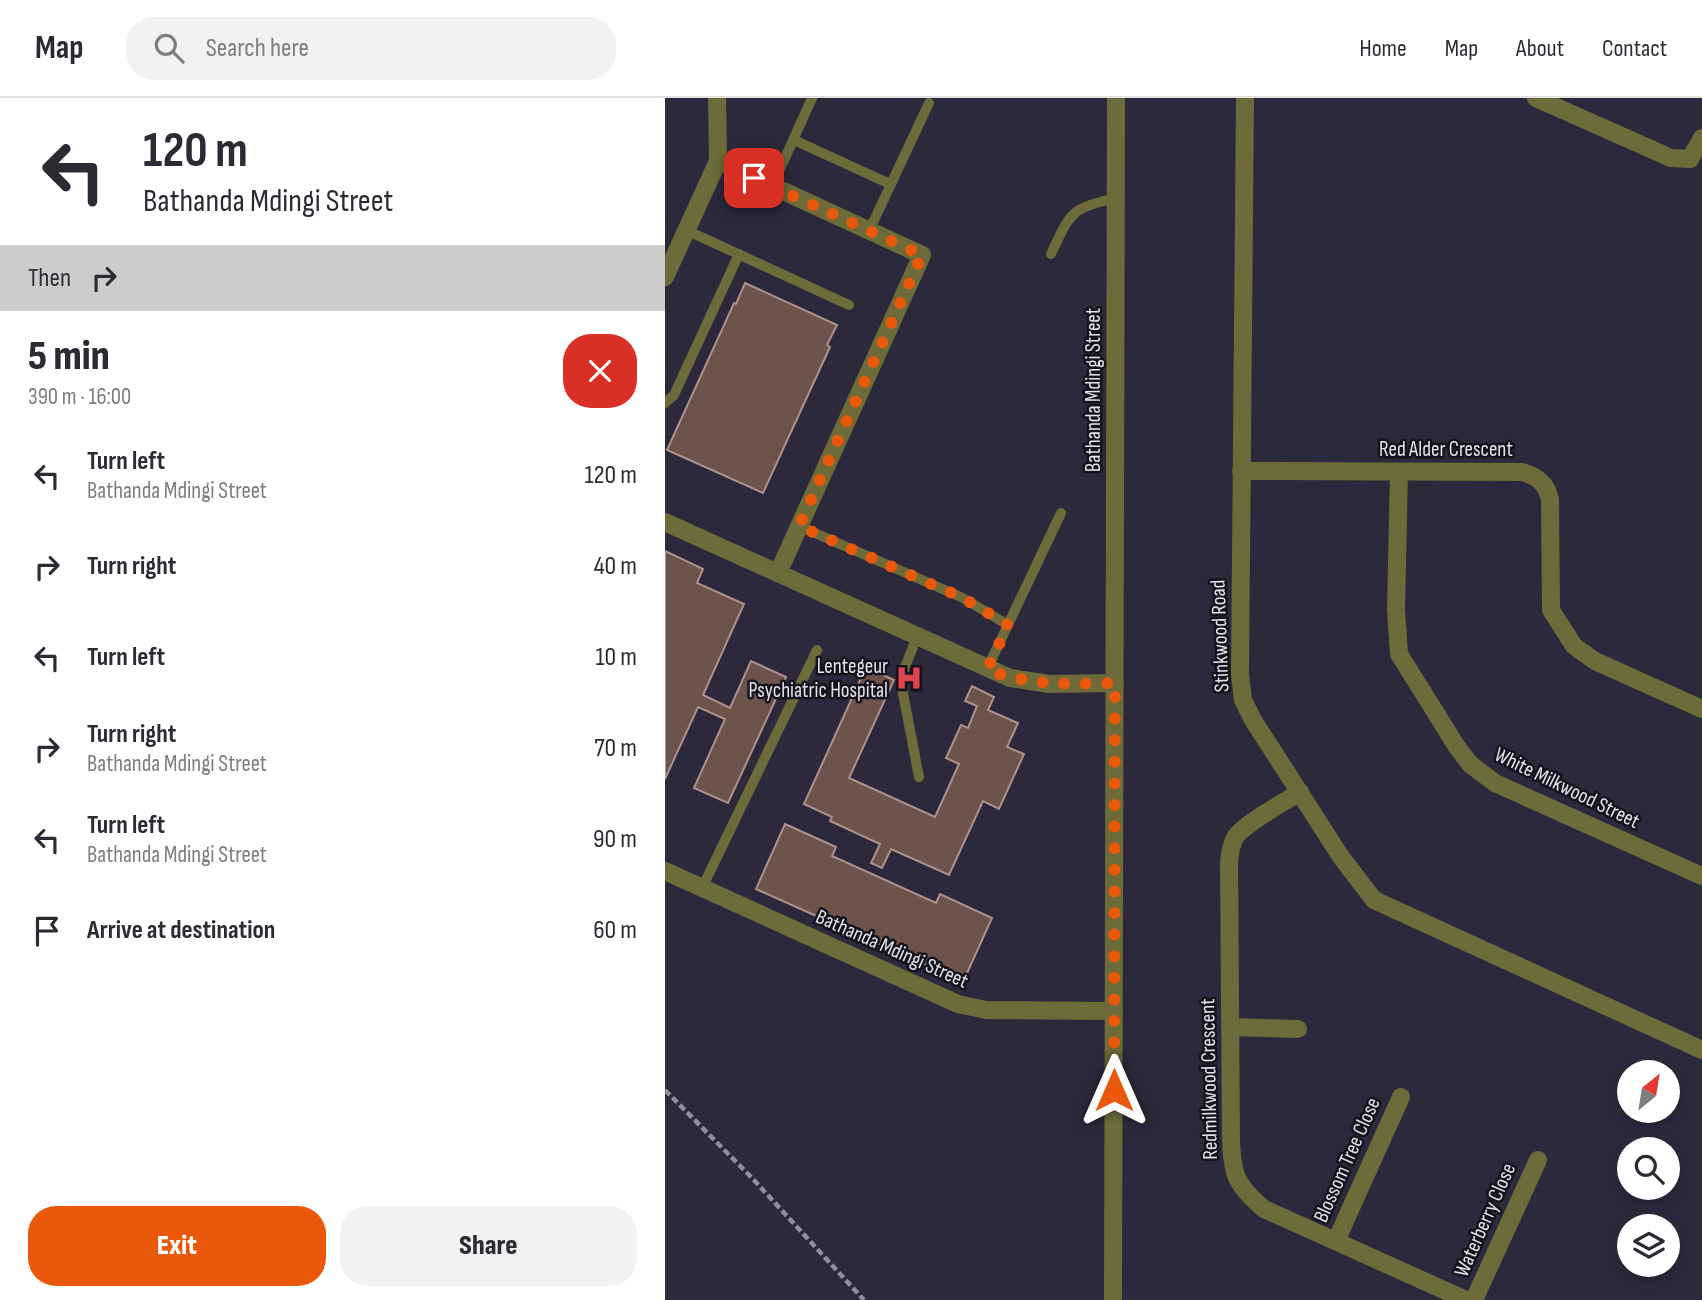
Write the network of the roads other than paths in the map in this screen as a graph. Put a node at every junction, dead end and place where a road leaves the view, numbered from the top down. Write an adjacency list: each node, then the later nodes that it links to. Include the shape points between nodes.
1 (717, 98): 9 (street)
2 (811, 98): 8 (lane)
3 (1116, 98): 12 (street, Bathanda Mdingi Street)
4 (1245, 98): 20 (street, Stinkwood Road)
5 (1536, 98): 7 (street, via 1671,158 1690,159)
6 (929, 103): 10 (lane)
7 (1702, 138)
8 (793, 140): 10 (lane); 11 (lane)
9 (718, 161): 11 (street); 13 (street)
10 (890, 184): 14 (lane)
11 (772, 187): 14 (street)
12 (1116, 198): 16 (lane, via 1069,216); 30 (street, Bathanda Mdingi Street)
13 (687, 230): 15 (lane); 17 (street)
14 (869, 231): 24 (street, via 922,255)
15 (739, 254): 18 (lane); 19 (lane, via 674,395)
16 (1051, 254)
17 (665, 277)
18 (849, 304)
19 (665, 403)
20 (1241, 471): 21 (street, Red Alder Crescent); 33 (street, Stinkwood Road, via 1243,700)
21 (1399, 472): 31 (street, Red Alder Crescent, via 1522,472 1539,479 1550,500 1551,610 1574,646 1595,661); 35 (street, White Milkwood Street, via 1399,654 1457,747 1495,783)
22 (1061, 513): 26 (lane)
23 (665, 522): 25 (street)
24 (799, 526): 25 (street); 26 (lane, via 963,598)
25 (778, 573): 27 (street)
26 (1008, 625): 29 (lane)
27 (917, 637): 29 (street); 32 (lane, via 903,672 902,688)
28 (817, 650): 36 (lane)
29 (987, 670): 30 (street, via 1031,682)
30 (1115, 683): 37 (street, Bathanda Mdingi Street)
31 (1702, 709)
32 (919, 777)
33 (1300, 792): 38 (street, Redmilkwood Crescent, via 1245,828 1231,847); 40 (street, Stinkwood Road, via 1374,900)
34 (665, 871): 36 (street, Bathanda Mdingi Street)
35 (1702, 876)
36 (702, 888): 37 (street, Bathanda Mdingi Street, via 967,1007)
37 (1114, 1011): 44 (street, Bathanda Mdingi Street)
38 (1231, 1027): 39 (street); 43 (street, Redmilkwood Crescent, via 1231,1139 1236,1180 1263,1209)
39 (1298, 1029)
40 (1702, 1050)
41 (1401, 1097): 43 (street, Blossom Tree Close)
42 (1538, 1160): 46 (street, Waterberry Close)
43 (1336, 1241): 45 (street, Redmilkwood Crescent)
44 (1113, 1300)
45 (1466, 1300)
46 (1474, 1300)

